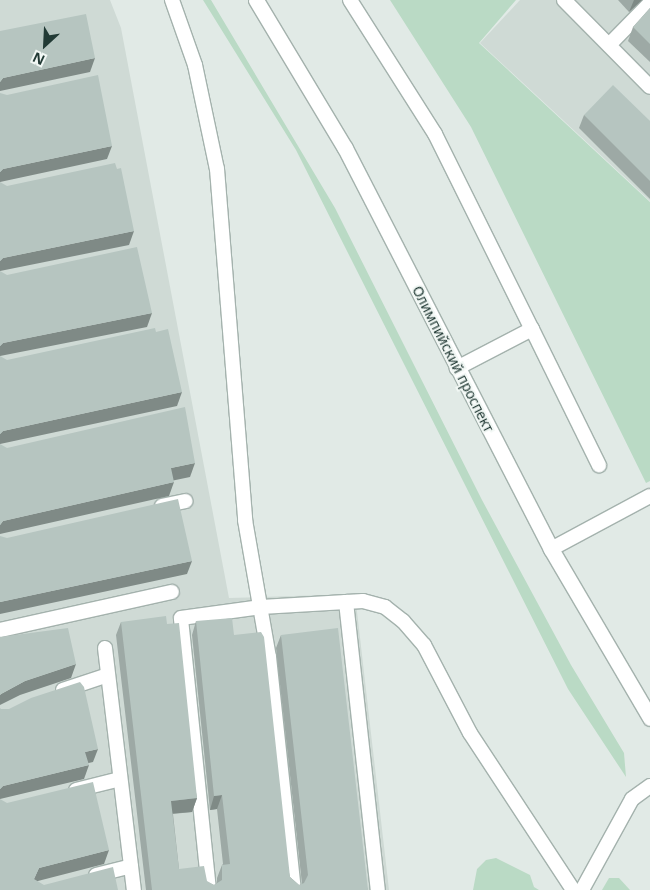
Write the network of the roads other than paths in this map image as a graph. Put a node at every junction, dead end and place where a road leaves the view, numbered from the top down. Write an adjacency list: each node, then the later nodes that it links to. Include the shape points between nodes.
1 (172, 0): 17 (lane, via 195,65 216,169 245,520)
2 (256, 0): 9 (street, Олимпийский проспект, via 345,148)
3 (350, 0): 8 (lane, via 435,134)
4 (564, 0): 6 (lane)
5 (650, 4): 6 (lane)
6 (609, 45): 7 (lane)
7 (650, 87)
8 (532, 329): 9 (lane); 10 (lane)
9 (457, 368): 14 (street, Олимпийский проспект)
10 (599, 465)
11 (650, 496): 14 (lane)
12 (186, 501): 13 (lane)
13 (148, 509)
14 (551, 549): 22 (street, Олимпийский проспект)
15 (172, 592): 18 (lane)
16 (346, 602): 17 (lane); 31 (lane); 32 (lane, via 363,601 384,607 403,621 424,645 470,733)
17 (261, 606): 29 (lane, via 181,618); 30 (lane)
18 (0, 630)
19 (105, 648): 20 (lane)
20 (108, 675): 21 (lane); 23 (lane)
21 (51, 694)
22 (650, 718)
23 (120, 779): 25 (lane); 26 (lane)
24 (650, 786): 33 (lane, via 632,799)
25 (65, 792)
26 (131, 866): 27 (lane); 28 (lane)
27 (84, 878)
28 (134, 890)
29 (209, 890)
30 (294, 890)
31 (378, 890)
32 (573, 890)
33 (582, 890)

